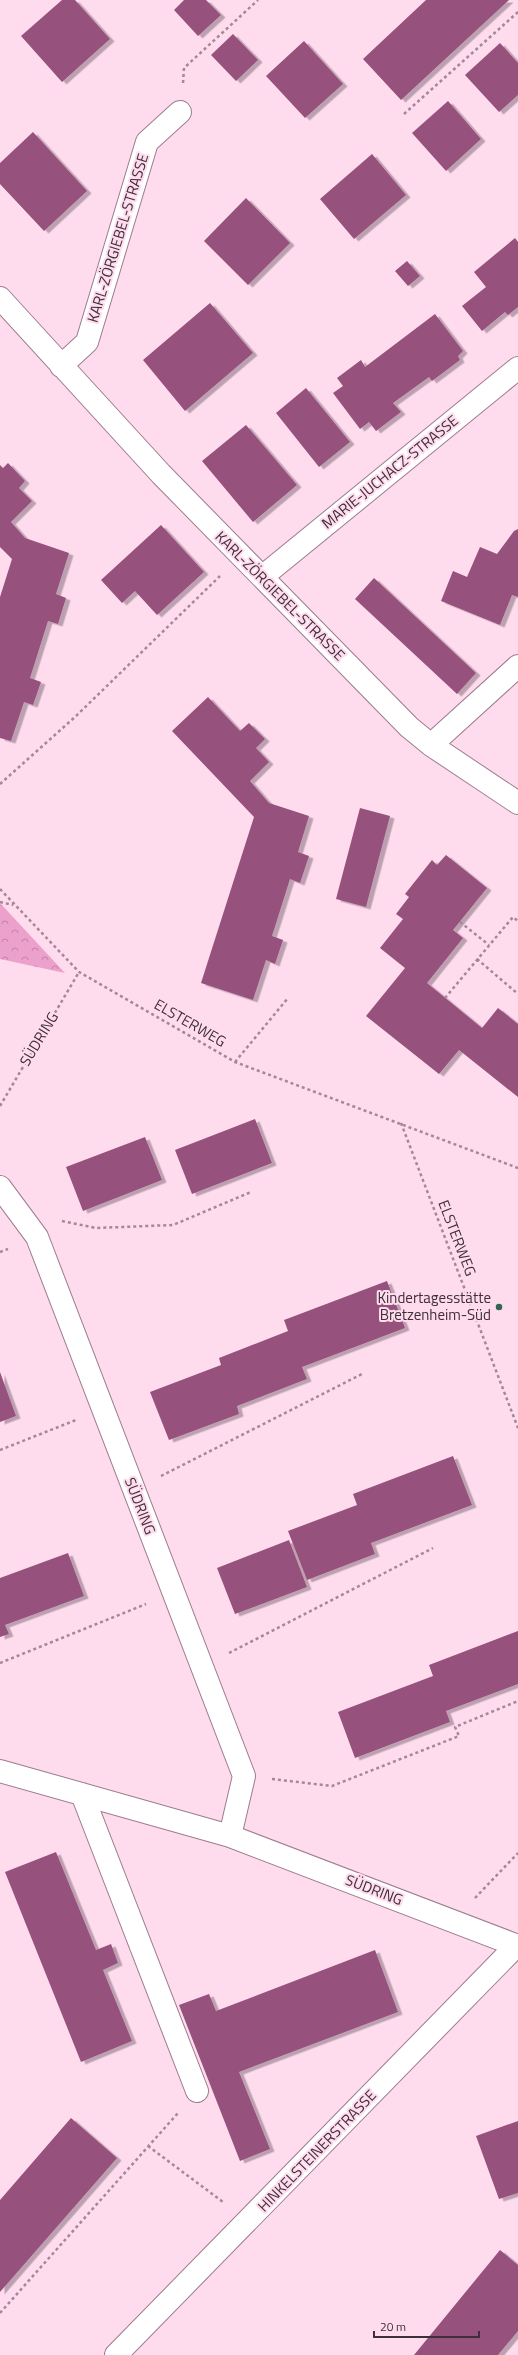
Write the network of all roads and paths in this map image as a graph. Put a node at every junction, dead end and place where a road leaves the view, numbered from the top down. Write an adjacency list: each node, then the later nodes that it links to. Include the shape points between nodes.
1 (258, 0): 3 (path, via 184,68)
2 (518, 12): 4 (path)
3 (180, 112): 6 (street, KARL-ZÖRGIEBEL-STRASSE, via 147,142 87,342)
4 (404, 114)
5 (0, 298): 6 (street, KARL-ZÖRGIEBEL-STRASSE)
6 (61, 366): 8 (street, KARL-ZÖRGIEBEL-STRASSE)
7 (518, 368): 9 (street, MARIE-JUCHACZ-STRASSE)
8 (240, 556): 9 (street, KARL-ZÖRGIEBEL-STRASSE); 12 (path, via 75,717)
9 (262, 577): 11 (street, KARL-ZÖRGIEBEL-STRASSE, via 409,727)
10 (518, 666): 11 (street)
11 (431, 745): 13 (street, KARL-ZÖRGIEBEL-STRASSE)
12 (0, 784)
13 (518, 803)
14 (0, 889): 16 (path, ELSTERWEG)
15 (0, 902): 16 (path)
16 (14, 905): 21 (path, ELSTERWEG)
17 (460, 922): 19 (path)
18 (518, 922): 19 (path, via 513,917)
19 (489, 945): 20 (path)
20 (477, 959): 22 (path); 24 (path)
21 (80, 972): 25 (path, ELSTERWEG); 26 (path, SÜDRING)
22 (518, 994)
23 (288, 998): 25 (path)
24 (445, 998)
25 (235, 1062): 27 (path, ELSTERWEG)
26 (0, 1106)
27 (401, 1123): 28 (path, ELSTERWEG); 34 (path, ELSTERWEG)
28 (518, 1168)
29 (0, 1187): 31 (street, SÜDRING)
30 (251, 1192): 31 (path, via 172,1225 96,1228)
31 (17, 1210): 33 (street, SÜDRING, via 36,1237)
32 (362, 1374): 36 (path)
33 (103, 1408): 35 (path); 36 (street, SÜDRING)
34 (518, 1428)
35 (0, 1450)
36 (134, 1490): 38 (street, SÜDRING)
37 (433, 1548): 40 (path)
38 (174, 1593): 39 (path); 40 (street, SÜDRING)
39 (0, 1663)
40 (202, 1667): 43 (street, SÜDRING)
41 (518, 1701): 43 (path, via 455,1727 459,1736 332,1786)
42 (0, 1770): 44 (street, SÜDRING)
43 (244, 1776): 45 (street)
44 (82, 1794): 45 (street, SÜDRING); 49 (street)
45 (230, 1836): 47 (street, SÜDRING)
46 (518, 1853): 47 (path)
47 (454, 1920): 48 (street, SÜDRING)
48 (518, 1945): 51 (street, HINKELSTEINERSTRASSE)
49 (197, 2091): 50 (path)
50 (148, 2146): 51 (path); 52 (path)
51 (248, 2221): 53 (street, HINKELSTEINERSTRASSE)
52 (0, 2313)
53 (116, 2355)

